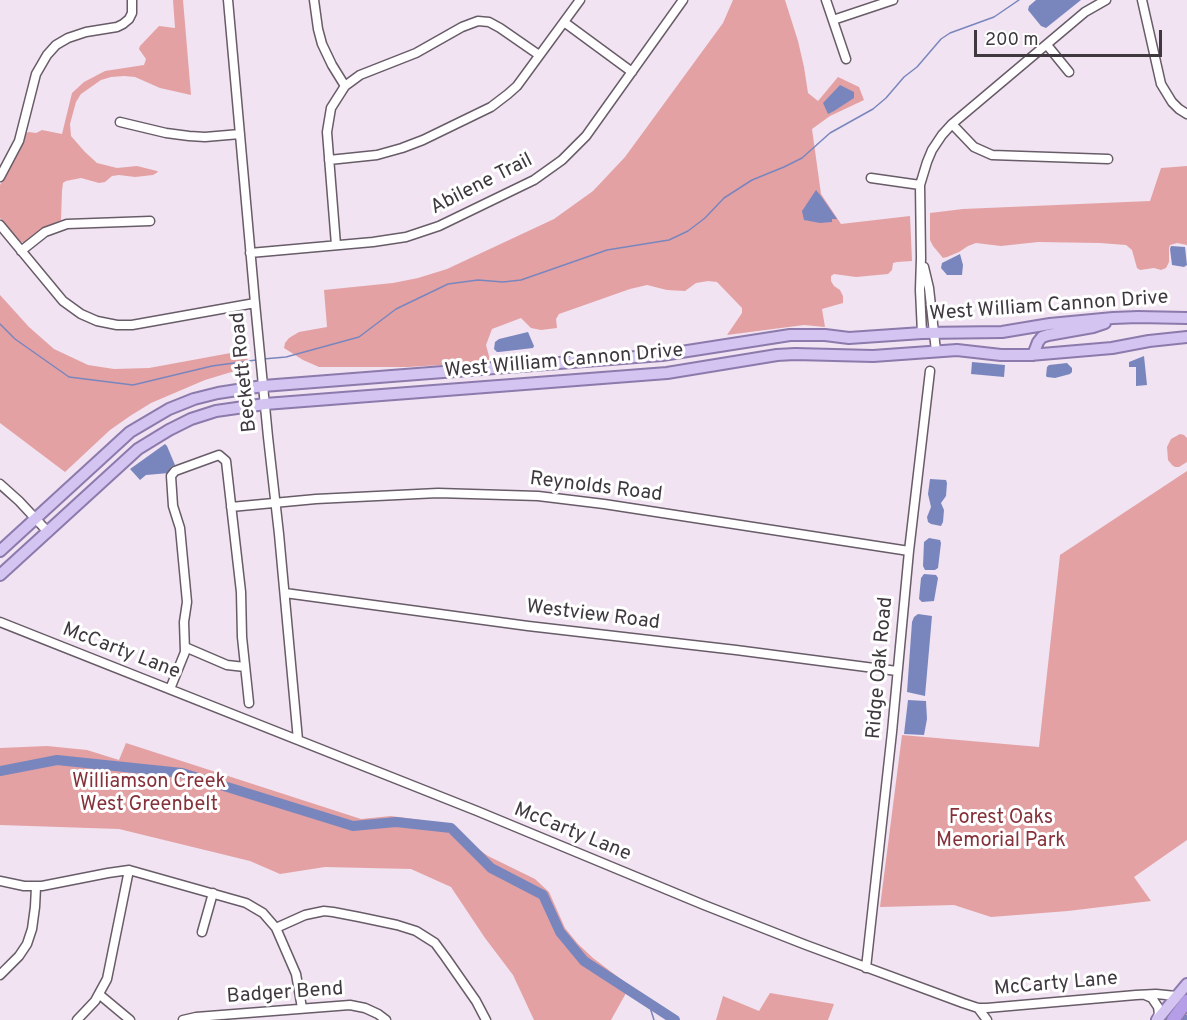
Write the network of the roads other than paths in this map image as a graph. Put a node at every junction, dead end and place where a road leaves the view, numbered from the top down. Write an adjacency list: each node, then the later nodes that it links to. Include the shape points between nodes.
1 (132, 0): 24 (street, via 132,13 123,24 68,38 47,55 36,74 19,141)
2 (228, 0): 21 (street, Beckett Road)
3 (314, 0): 17 (street, via 322,44)
4 (580, 0): 11 (street)
5 (683, 0): 15 (street, Abilene Trail)
6 (826, 0): 10 (street)
7 (893, 0): 10 (street)
8 (1106, 0): 12 (street, via 1085,12)
9 (1142, 0): 18 (street, via 1161,84 1172,102)
10 (833, 20): 14 (street)
11 (564, 22): 13 (street); 15 (street)
12 (1047, 45): 16 (street); 20 (street)
13 (539, 56): 17 (street, via 500,28 478,21 416,53 360,75); 23 (street, via 517,86 482,112 402,148)
14 (846, 59)
15 (632, 72): 29 (street, Abilene Trail, via 578,144 534,180 418,234)
16 (1069, 72)
17 (345, 86): 23 (street, via 328,116)
18 (1187, 114)
19 (120, 122): 21 (street, via 189,136)
20 (952, 124): 22 (street, via 974,147 992,155); 26 (street, via 932,150)
21 (240, 134): 31 (street, Beckett Road)
22 (1108, 159)
23 (329, 160): 29 (street)
24 (0, 177)
25 (871, 178): 26 (street)
26 (920, 184): 32 (street)
27 (150, 221): 30 (street, via 67,224 45,232)
28 (0, 225): 30 (street)
29 (336, 245): 31 (street, Abilene Trail)
30 (21, 250): 33 (street, via 68,306 107,324 140,324)
31 (250, 254): 33 (street, Beckett Road)
32 (921, 258): 36 (street); 37 (street)
33 (255, 303): 42 (street, Beckett Road)
34 (1113, 318): 35 (main road, West William Cannon Drive); 37 (main road, West William Cannon Drive, via 1002,332); 40 (main road, via 1093,327 1042,337)
35 (1187, 318)
36 (922, 333): 37 (main road, West William Cannon Drive); 42 (main road, West William Cannon Drive, via 849,338 790,335 662,355)
37 (934, 333): 39 (street)
38 (1187, 337): 40 (main road, West William Cannon Drive)
39 (936, 351): 40 (main road, West William Cannon Drive); 43 (main road, West William Cannon Drive, via 865,356 795,354 667,373)
40 (1033, 355)
41 (930, 371): 50 (street, Ridge Oak Road)
42 (264, 386): 43 (street, Beckett Road); 47 (main road, West William Cannon Drive, via 194,399 150,419 123,438)
43 (265, 404): 45 (street, Beckett Road); 48 (main road, West William Cannon Drive, via 216,411 153,438)
44 (0, 484): 47 (street)
45 (275, 502): 46 (street, Reynolds Road); 50 (street, Reynolds Road, via 438,493 538,496); 52 (street, Beckett Road)
46 (232, 509): 54 (street, via 226,460 222,456 216,455 173,474 173,506 180,528 187,602); 55 (street)
47 (35, 518): 48 (street); 49 (main road, West William Cannon Drive)
48 (48, 532): 51 (main road, West William Cannon Drive)
49 (0, 551)
50 (909, 551): 56 (street, Ridge Oak Road)
51 (0, 575)
52 (285, 592): 56 (street, Westview Road); 59 (street, Beckett Road)
53 (0, 622): 57 (street, McCarty Lane)
54 (185, 647): 55 (street, via 227,665); 57 (street)
55 (245, 667): 58 (street)
56 (897, 671): 66 (street, Ridge Oak Road)
57 (167, 688): 59 (street, McCarty Lane)
58 (249, 703)
59 (298, 740): 66 (street, McCarty Lane)
60 (129, 870): 62 (street); 63 (street); 69 (street, via 110,969)
61 (0, 881): 62 (street)
62 (36, 887): 67 (street, via 27,944)
63 (213, 894): 64 (street, via 255,906); 65 (street)
64 (276, 928): 72 (street, via 296,974); 79 (street, via 324,911 416,931 435,944)
65 (202, 932)
66 (866, 968): 73 (street, McCarty Lane)
67 (0, 975)
68 (1187, 984): 71 (main road)
69 (100, 995): 75 (street); 76 (street)
70 (1145, 995): 71 (street, McCarty Lane); 73 (street, McCarty Lane); 81 (street, McCarty Lane, via 1158,1007)
71 (1183, 1000): 81 (main road); 82 (highway)
72 (302, 1008): 77 (street, Badger Bend); 78 (street, Badger Bend, via 350,1005)
73 (978, 1008): 80 (street)
74 (1187, 1016): 83 (highway)
75 (77, 1020)
76 (130, 1020)
77 (183, 1020)
78 (386, 1020)
79 (486, 1020)
80 (986, 1020)
81 (1156, 1020)
82 (1173, 1020)
83 (1183, 1020)

